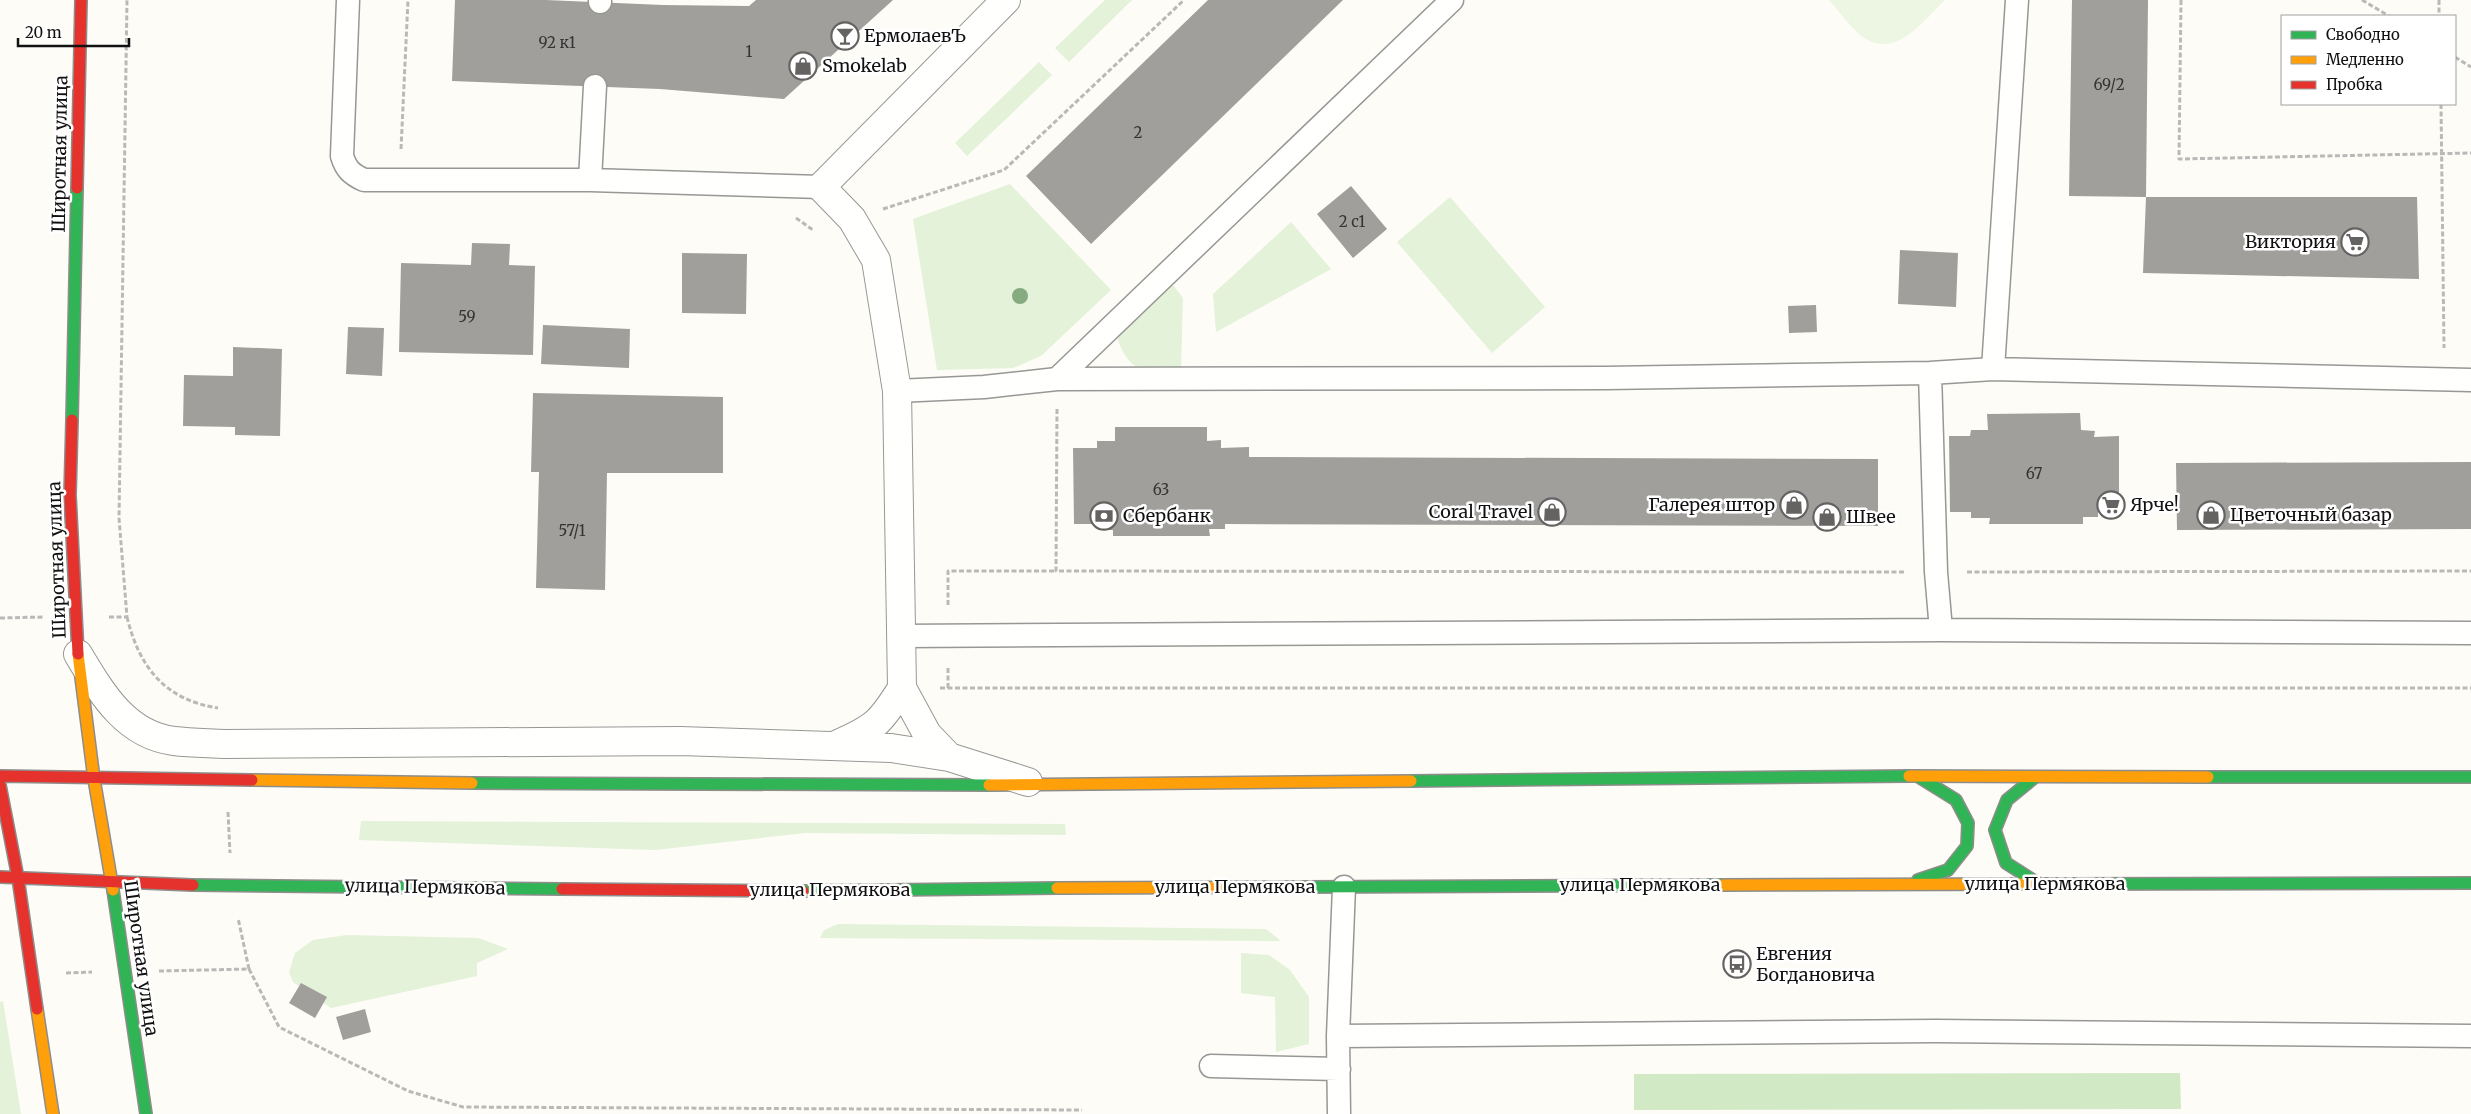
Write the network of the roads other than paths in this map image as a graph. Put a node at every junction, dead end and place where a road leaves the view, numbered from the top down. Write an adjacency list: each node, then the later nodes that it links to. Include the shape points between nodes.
1 (81, 0): 17 (main road, Широтная улица, via 70,495)
2 (348, 0): 7 (lane, via 342,156 345,168 353,175 364,180)
3 (1006, 0): 8 (street)
4 (1452, 0): 11 (lane)
5 (2017, 0): 9 (lane)
6 (595, 86): 7 (lane)
7 (590, 180): 8 (lane)
8 (821, 187): 13 (street, via 852,219 876,260)
9 (1993, 369): 10 (lane); 12 (lane)
10 (1930, 373): 11 (lane, via 1606,378); 14 (lane, via 1936,572)
11 (1057, 379): 13 (lane, via 984,387)
12 (2471, 380)
13 (897, 391): 16 (street)
14 (1941, 630): 15 (lane); 16 (lane)
15 (2471, 633)
16 (901, 636): 18 (street)
17 (78, 654): 19 (street, via 103,695 121,716 145,732 173,741 234,744 680,741); 25 (main road, Широтная улица)
18 (902, 688): 19 (street, via 887,712 868,731); 20 (street, via 927,734)
19 (834, 746): 20 (street, via 890,748)
20 (949, 757): 27 (street)
21 (0, 776): 25 (main road)
22 (1917, 776): 23 (main road); 27 (main road); 31 (main road, via 1956,800 1968,823 1967,846 1948,870)
23 (2034, 777): 24 (main road); 32 (main road, via 2007,800 1995,830 2006,862)
24 (2471, 777)
25 (94, 779): 27 (main road); 30 (main road, Широтная улица)
26 (0, 785): 29 (main road)
27 (1036, 785)
28 (0, 878): 29 (main road, улица Пермякова)
29 (18, 878): 30 (main road, улица Пермякова); 39 (main road)
30 (112, 883): 34 (main road, улица Пермякова, via 790,891); 40 (main road, Широтная улица)
31 (1909, 884): 32 (main road, улица Пермякова); 34 (main road, улица Пермякова)
32 (2039, 884): 33 (main road, улица Пермякова)
33 (2471, 884)
34 (1344, 887): 35 (lane)
35 (1338, 1036): 36 (lane, via 1936,1031); 38 (lane)
36 (2471, 1036)
37 (1210, 1066): 38 (lane)
38 (1338, 1069): 41 (lane)
39 (53, 1114)
40 (146, 1114)
41 (1339, 1114)

